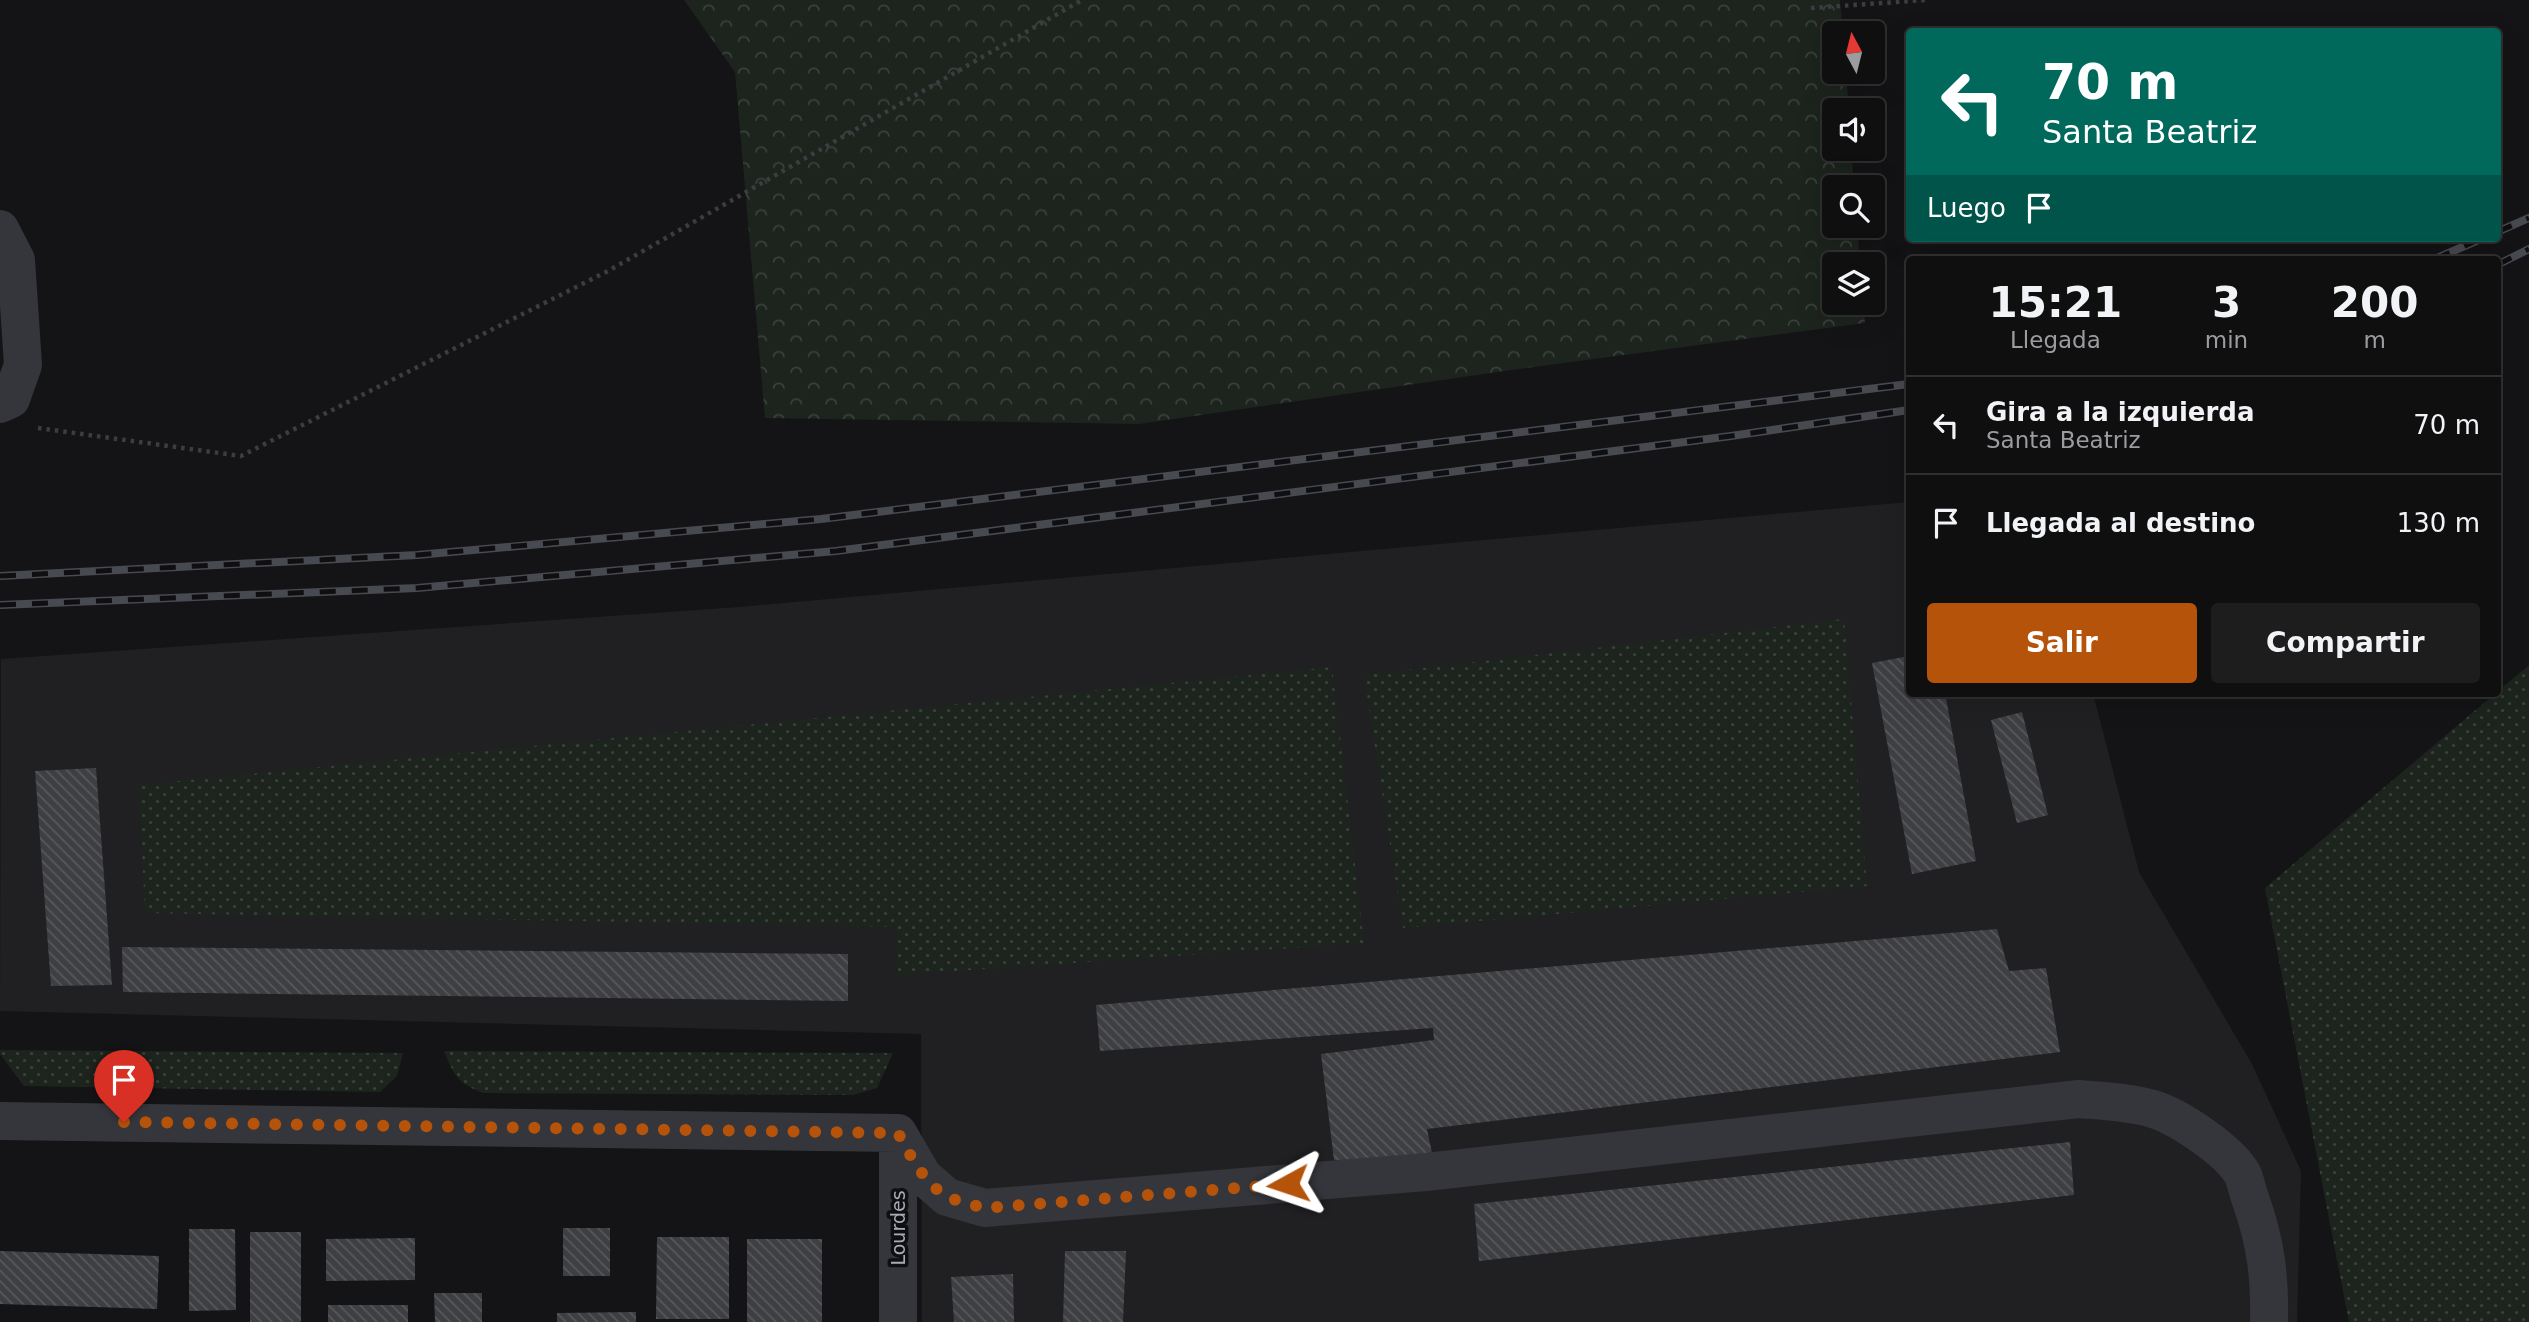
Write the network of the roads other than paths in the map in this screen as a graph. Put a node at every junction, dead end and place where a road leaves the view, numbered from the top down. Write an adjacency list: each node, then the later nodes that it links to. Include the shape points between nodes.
1 (0, 229): 2 (street, via 16,260 23,365 11,399)
2 (13, 415)
3 (0, 1121): 4 (street)
4 (898, 1133): 5 (street, Lourdes); 6 (street, via 923,1176 947,1197 985,1208 1426,1172 2079,1099 2129,1104 2190,1125 2242,1174 2261,1228 2270,1276)
5 (898, 1322)
6 (2269, 1322)

